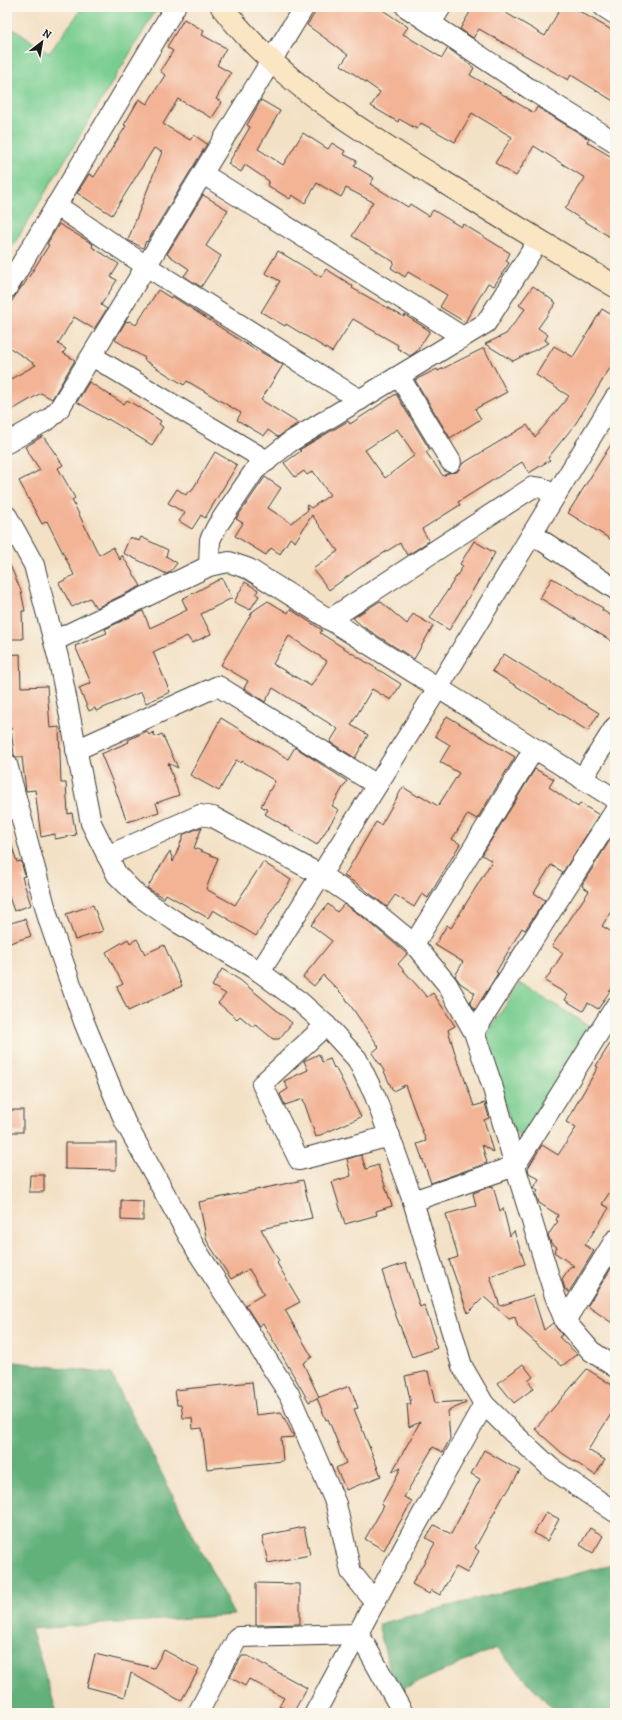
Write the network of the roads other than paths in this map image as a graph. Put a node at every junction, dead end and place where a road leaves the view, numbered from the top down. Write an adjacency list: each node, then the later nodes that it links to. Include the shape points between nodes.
1 (175, 7): 11 (street)
2 (222, 7): 8 (street)
3 (304, 7): 8 (street)
4 (406, 7): 7 (street)
5 (604, 7): 6 (street)
6 (615, 14)
7 (436, 15): 9 (street, via 530,89)
8 (271, 61): 10 (street); 12 (street, via 351,124)
9 (615, 142)
10 (203, 174): 13 (street); 16 (street)
11 (56, 205): 13 (street); 15 (street)
12 (538, 240): 14 (street); 16 (street, via 486,323)
13 (146, 266): 17 (street); 20 (street)
14 (615, 286)
15 (7, 288)
16 (463, 337): 18 (street)
17 (92, 356): 22 (street, via 60,409 49,419); 23 (street)
18 (399, 376): 20 (street); 24 (street)
19 (615, 398): 21 (street)
20 (360, 400): 23 (street, via 290,442)
21 (609, 423): 25 (street)
22 (7, 443)
23 (267, 461): 28 (street, via 255,470 217,526 210,540)
24 (451, 462)
25 (555, 496): 27 (street); 30 (street, via 542,488 533,487)
26 (7, 516): 31 (street, via 34,565)
27 (532, 534): 29 (street); 32 (street)
28 (210, 566): 30 (street, via 229,562 248,569); 31 (street)
29 (615, 589)
30 (328, 620): 32 (street)
31 (54, 641): 35 (street)
32 (438, 688): 34 (street); 38 (street)
33 (615, 727): 37 (street)
34 (534, 749): 37 (street); 43 (street)
35 (76, 750): 38 (street, via 218,686); 41 (street, via 91,822)
36 (7, 764): 56 (street, via 49,921 84,1022 125,1122 198,1251 289,1394 336,1504 351,1572)
37 (582, 779): 39 (street)
38 (377, 785): 42 (street)
39 (615, 799)
40 (615, 811): 47 (street)
41 (107, 856): 42 (street, via 200,815 212,817); 44 (street, via 117,875 137,895)
42 (321, 875): 43 (street, via 370,908); 44 (street)
43 (414, 944): 47 (street, via 447,984)
44 (260, 972): 46 (street)
45 (615, 1007): 49 (street)
46 (326, 1025): 48 (street, via 357,1059); 48 (street, via 262,1084 299,1160)
47 (474, 1032): 49 (street)
48 (390, 1136): 50 (street)
49 (515, 1166): 50 (street); 52 (street)
50 (413, 1201): 54 (street, via 462,1366)
51 (615, 1240): 52 (street)
52 (565, 1321): 53 (street, via 591,1351)
53 (615, 1367)
54 (484, 1404): 55 (street, via 551,1468); 56 (street)
55 (615, 1512)
56 (375, 1602): 57 (street)
57 (359, 1634): 58 (street, via 238,1637); 59 (street); 60 (street)
58 (198, 1713)
59 (315, 1713)
60 (403, 1713)

